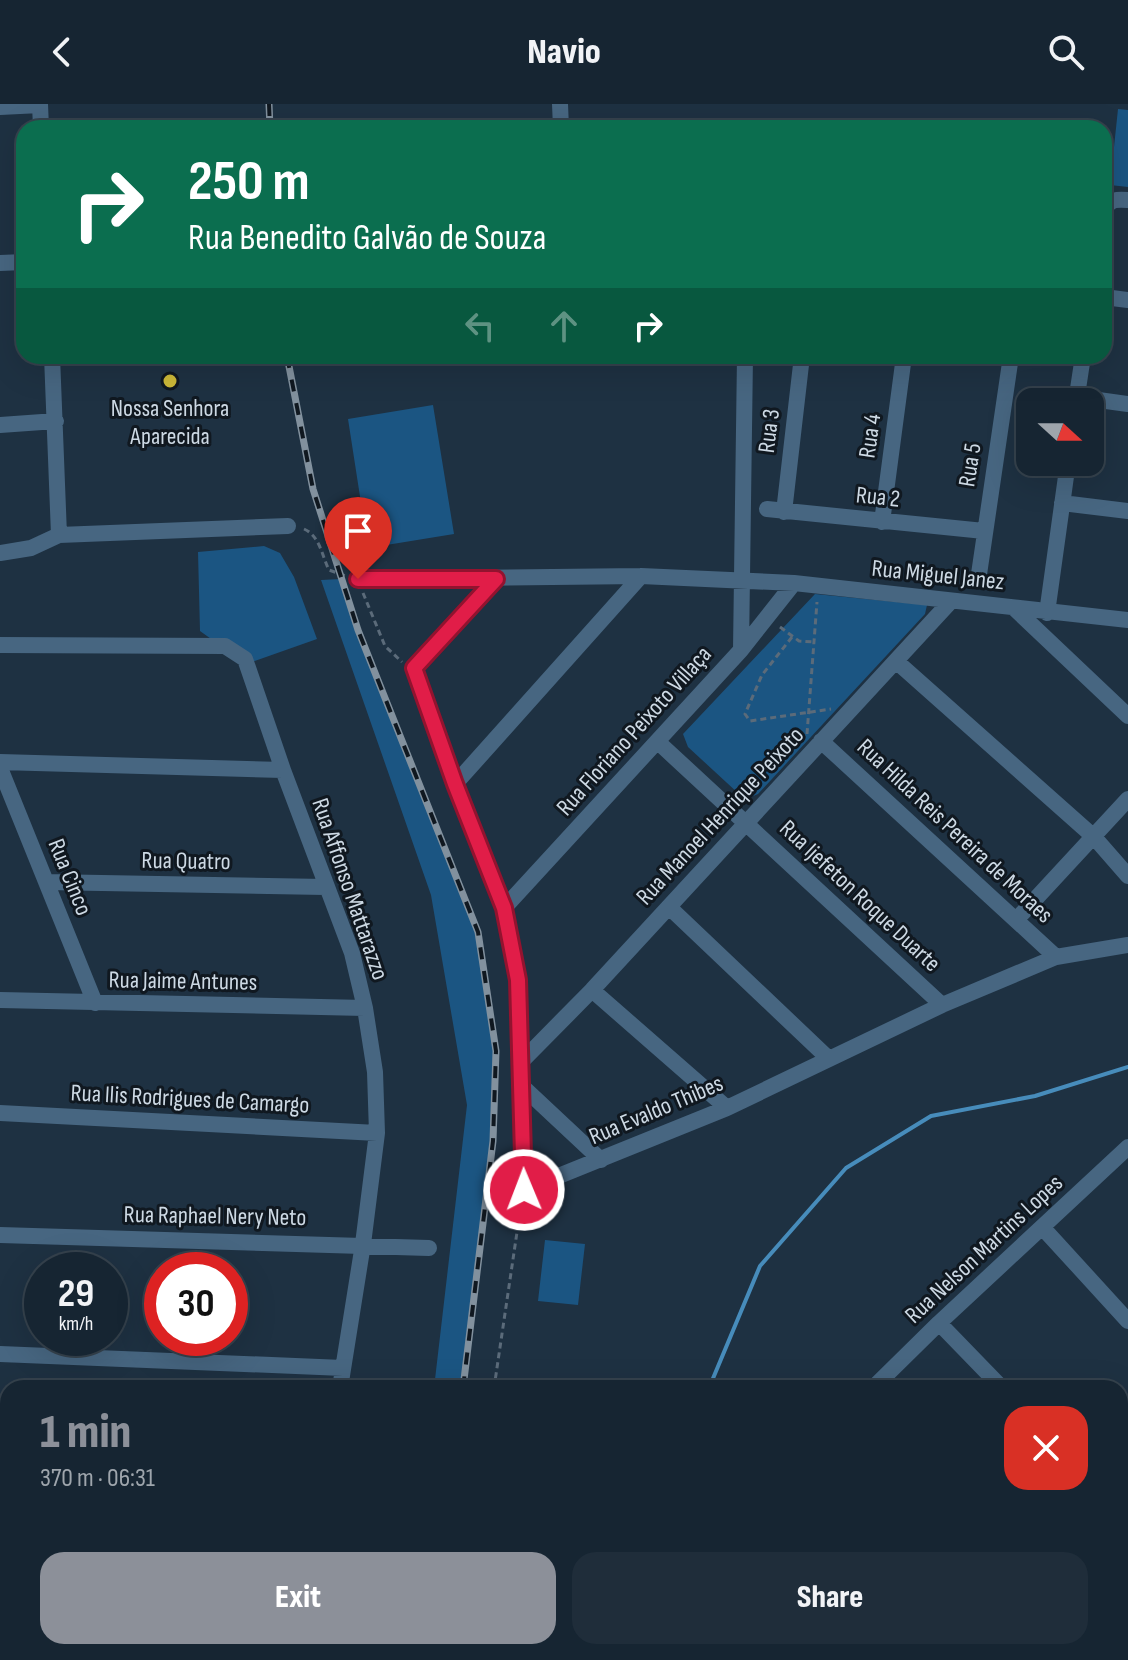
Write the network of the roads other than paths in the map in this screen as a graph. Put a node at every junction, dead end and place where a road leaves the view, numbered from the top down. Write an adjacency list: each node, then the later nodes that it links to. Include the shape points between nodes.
1 (40, 104): 2 (street)
2 (0, 107)
3 (52, 364): 12 (street)
4 (745, 364): 26 (street)
5 (801, 364): 16 (street, Rua 3)
6 (903, 364): 18 (street, Rua 4)
7 (1010, 364): 20 (street, Rua 5)
8 (1082, 364): 9 (street)
9 (1079, 388)
10 (1104, 402): 11 (street)
11 (1128, 404)
12 (56, 421): 13 (street); 21 (street)
13 (0, 425)
14 (1066, 476): 15 (street)
15 (1062, 503): 17 (street); 31 (street)
16 (775, 510): 18 (street, Rua 2)
17 (1128, 511)
18 (882, 522): 20 (street, Rua 2)
19 (288, 526): 21 (street)
20 (984, 531): 27 (street, Rua 5)
21 (59, 535): 22 (street, via 31,548)
22 (0, 553)
23 (641, 576): 25 (street, Rua Miguel Janez); 26 (street, Rua Miguel Janez); 42 (street)
24 (358, 579): 25 (street, Rua Miguel Janez)
25 (496, 579): 42 (street, via 415,670)
26 (742, 581): 28 (street, Rua Miguel Janez); 34 (street)
27 (978, 581)
28 (794, 583): 29 (street, Rua Miguel Janez); 34 (street, Rua Floriano Peixoto Villaça)
29 (951, 601): 30 (street, Rua Miguel Janez); 35 (street, Rua Manoel Henrique Peixoto)
30 (1014, 608): 31 (street, Rua Miguel Janez); 36 (street)
31 (1047, 613): 32 (street, Rua Miguel Janez)
32 (1128, 620)
33 (0, 645): 41 (street, Rua Affonso Mattarazzo, via 225,646 245,659)
34 (741, 650): 38 (street, Rua Floriano Peixoto Villaça)
35 (897, 662): 37 (street, Rua Manoel Henrique Peixoto); 45 (street)
36 (1128, 716)
37 (821, 741): 44 (street, Rua Manoel Henrique Peixoto); 51 (street, Rua Hilda Reis Pereira de Moraes)
38 (658, 742): 44 (street, Rua Ijefeton Roque Duarte); 50 (street, Rua Floriano Peixoto Villaça)
39 (0, 762): 41 (street)
40 (0, 768): 47 (street, Rua Cinco)
41 (283, 770): 48 (street, Rua Affonso Mattarazzo)
42 (455, 784): 50 (street)
43 (1128, 799): 45 (street)
44 (745, 822): 49 (street, Rua Manoel Henrique Peixoto); 57 (street, Rua Ijefeton Roque Duarte)
45 (1094, 837): 46 (street); 51 (street)
46 (1128, 876)
47 (46, 882): 48 (street, Rua Quatro); 56 (street, Rua Cinco)
48 (325, 887): 58 (street, Rua Affonso Mattarazzo, via 352,953)
49 (669, 907): 54 (street, Rua Manoel Henrique Peixoto); 59 (street)
50 (504, 908): 60 (street, via 518,980)
51 (1016, 920): 53 (street, Rua Hilda Reis Pereira de Moraes)
52 (1128, 945): 53 (street, Rua Evaldo Thibes)
53 (1056, 957): 57 (street, Rua Evaldo Thibes)
54 (592, 990): 60 (street, Rua Manoel Henrique Peixoto); 62 (street)
55 (0, 1000): 56 (street, Rua Jaime Antunes)
56 (95, 1003): 58 (street, Rua Jaime Antunes)
57 (942, 1005): 59 (street, Rua Evaldo Thibes)
58 (365, 1008): 64 (street, Rua Affonso Mattarazzo)
59 (828, 1058): 62 (street, Rua Evaldo Thibes)
60 (522, 1061): 61 (street)
61 (523, 1087): 66 (street); 66 (street, Rua Evaldo Thibes, via 524,1190)
62 (727, 1108): 66 (street, Rua Evaldo Thibes)
63 (0, 1113): 64 (street, Rua Ilis Rodrigues de Camargo)
64 (377, 1133): 69 (street, Rua Affonso Mattarazzo)
65 (1128, 1147): 67 (street, Rua Nelson Martins Lopes)
66 (601, 1160)
67 (1042, 1227): 71 (street); 72 (street, Rua Nelson Martins Lopes)
68 (0, 1235): 69 (street, Rua Raphael Nery Neto)
69 (363, 1244): 70 (street, Rua Raphael Nery Neto); 74 (street, Rua Affonso Mattarazzo)
70 (429, 1248)
71 (1128, 1321)
72 (939, 1323): 76 (street, Rua Nelson Martins Lopes); 77 (street)
73 (0, 1354): 74 (street)
74 (343, 1368): 75 (street, Rua Affonso Mattarazzo)
75 (341, 1380)
76 (881, 1380)
77 (994, 1380)

